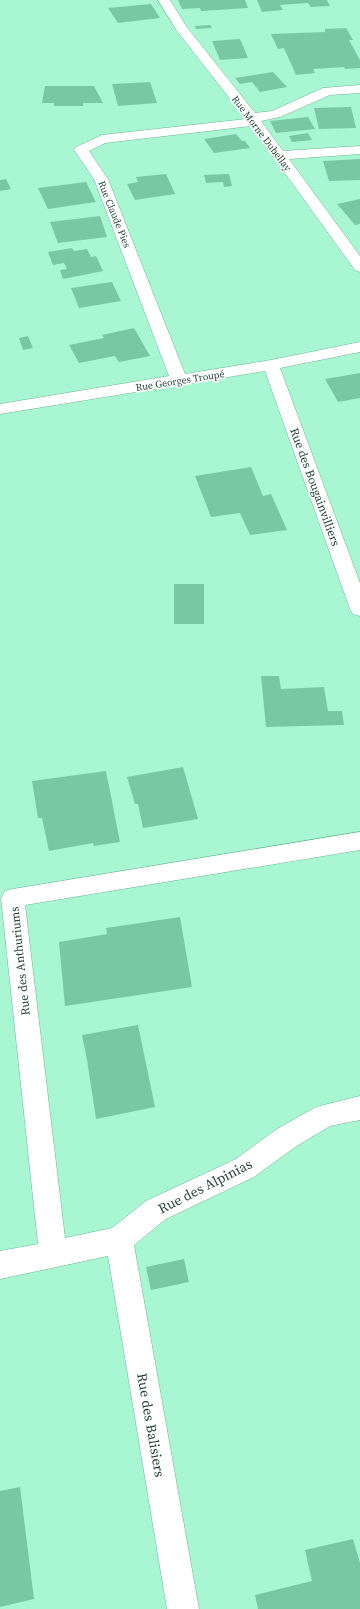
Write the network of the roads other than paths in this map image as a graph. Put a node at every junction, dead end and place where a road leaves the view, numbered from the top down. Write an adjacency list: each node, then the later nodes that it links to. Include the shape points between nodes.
1 (164, 0): 3 (street, Rue Morne Dubellay, via 181,28)
2 (360, 89): 3 (street, via 328,91 275,114)
3 (253, 120): 5 (street, Rue Morne Dubellay); 9 (street, Rue Claude Pies, via 102,139 81,150 101,179)
4 (360, 150): 5 (street)
5 (279, 156): 6 (street, Rue Morne Dubellay)
6 (360, 267)
7 (360, 347): 8 (street, Rue Georges Troupé)
8 (271, 365): 9 (street, Rue Georges Troupé); 11 (street, Rue des Bougainvilliers)
9 (179, 380): 10 (street, Rue Georges Troupé)
10 (0, 409)
11 (360, 609)
12 (360, 841): 13 (street, Rue des Anthuriums)
13 (6, 899): 16 (street, Rue des Anthuriums)
14 (360, 1108): 15 (street, Rue des Alpinias, via 325,1115 286,1138 245,1168 156,1210)
15 (119, 1240): 16 (street, Rue des Alpinias); 18 (street, Rue des Balisiers)
16 (53, 1254): 17 (street, Rue des Alpinias)
17 (0, 1265)
18 (183, 1609)

